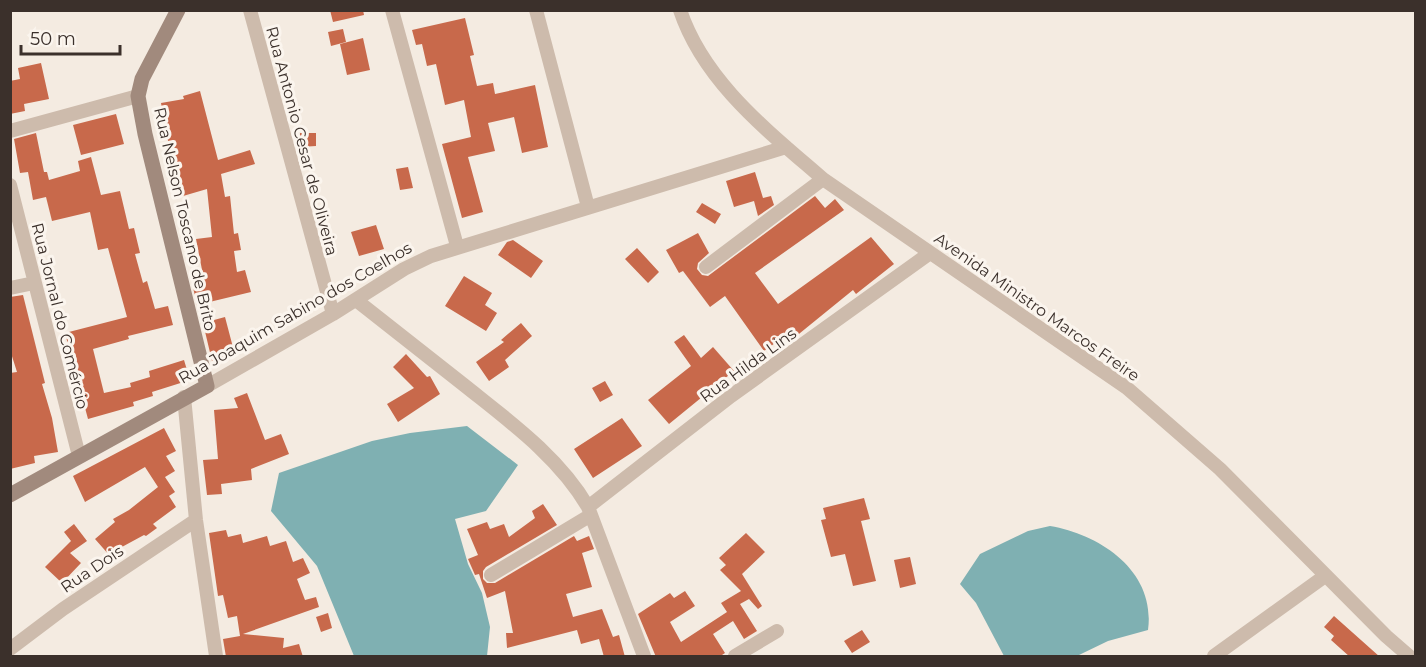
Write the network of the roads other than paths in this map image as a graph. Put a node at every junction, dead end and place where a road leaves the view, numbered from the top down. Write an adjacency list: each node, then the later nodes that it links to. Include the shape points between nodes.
1 (178, 10): 6 (main road, via 149,62)
2 (250, 10): 18 (street, Rua Antonio Cesar de Oliveira)
3 (392, 10): 12 (street)
4 (536, 10): 11 (street)
5 (680, 10): 8 (street, Avenida Ministro Marcos Freire, via 708,66)
6 (138, 96): 7 (street); 19 (main road, Rua Nelson Toscano de Brito)
7 (10, 131)
8 (786, 147): 9 (street, Avenida Ministro Marcos Freire); 11 (street, Rua Joaquim Sabino dos Coelhos)
9 (823, 179): 13 (street, Avenida Ministro Marcos Freire); 14 (street)
10 (10, 185): 15 (street, Rua Jornal do Comércio)
11 (588, 207): 12 (street, Rua Joaquim Sabino dos Coelhos)
12 (457, 246): 17 (street, Rua Joaquim Sabino dos Coelhos, via 404,269)
13 (930, 253): 23 (street, Rua Hilda Lins, via 731,396); 26 (street, Avenida Ministro Marcos Freire, via 1127,388 1220,469)
14 (706, 267)
15 (34, 283): 16 (street); 21 (street, Rua Jornal do Comércio)
16 (10, 288)
17 (356, 300): 18 (street, Rua Joaquim Sabino dos Coelhos); 23 (street, via 512,424 562,471)
18 (333, 315): 19 (street, Rua Joaquim Sabino dos Coelhos)
19 (207, 386): 20 (main road, Rua Joaquim Sabino dos Coelhos)
20 (184, 398): 21 (main road, Rua Joaquim Sabino dos Coelhos); 24 (street)
21 (79, 456): 22 (main road, Rua Joaquim Sabino dos Coelhos)
22 (10, 495)
23 (589, 511): 25 (street, Rua Hilda Lins); 30 (street)
24 (195, 520): 28 (street, Rua Dois); 29 (street)
25 (491, 575)
26 (1325, 576): 32 (street); 33 (street, Avenida Ministro Marcos Freire)
27 (777, 631): 31 (street)
28 (10, 649)
29 (216, 657)
30 (644, 657)
31 (735, 657)
32 (1214, 657)
33 (1409, 657)

